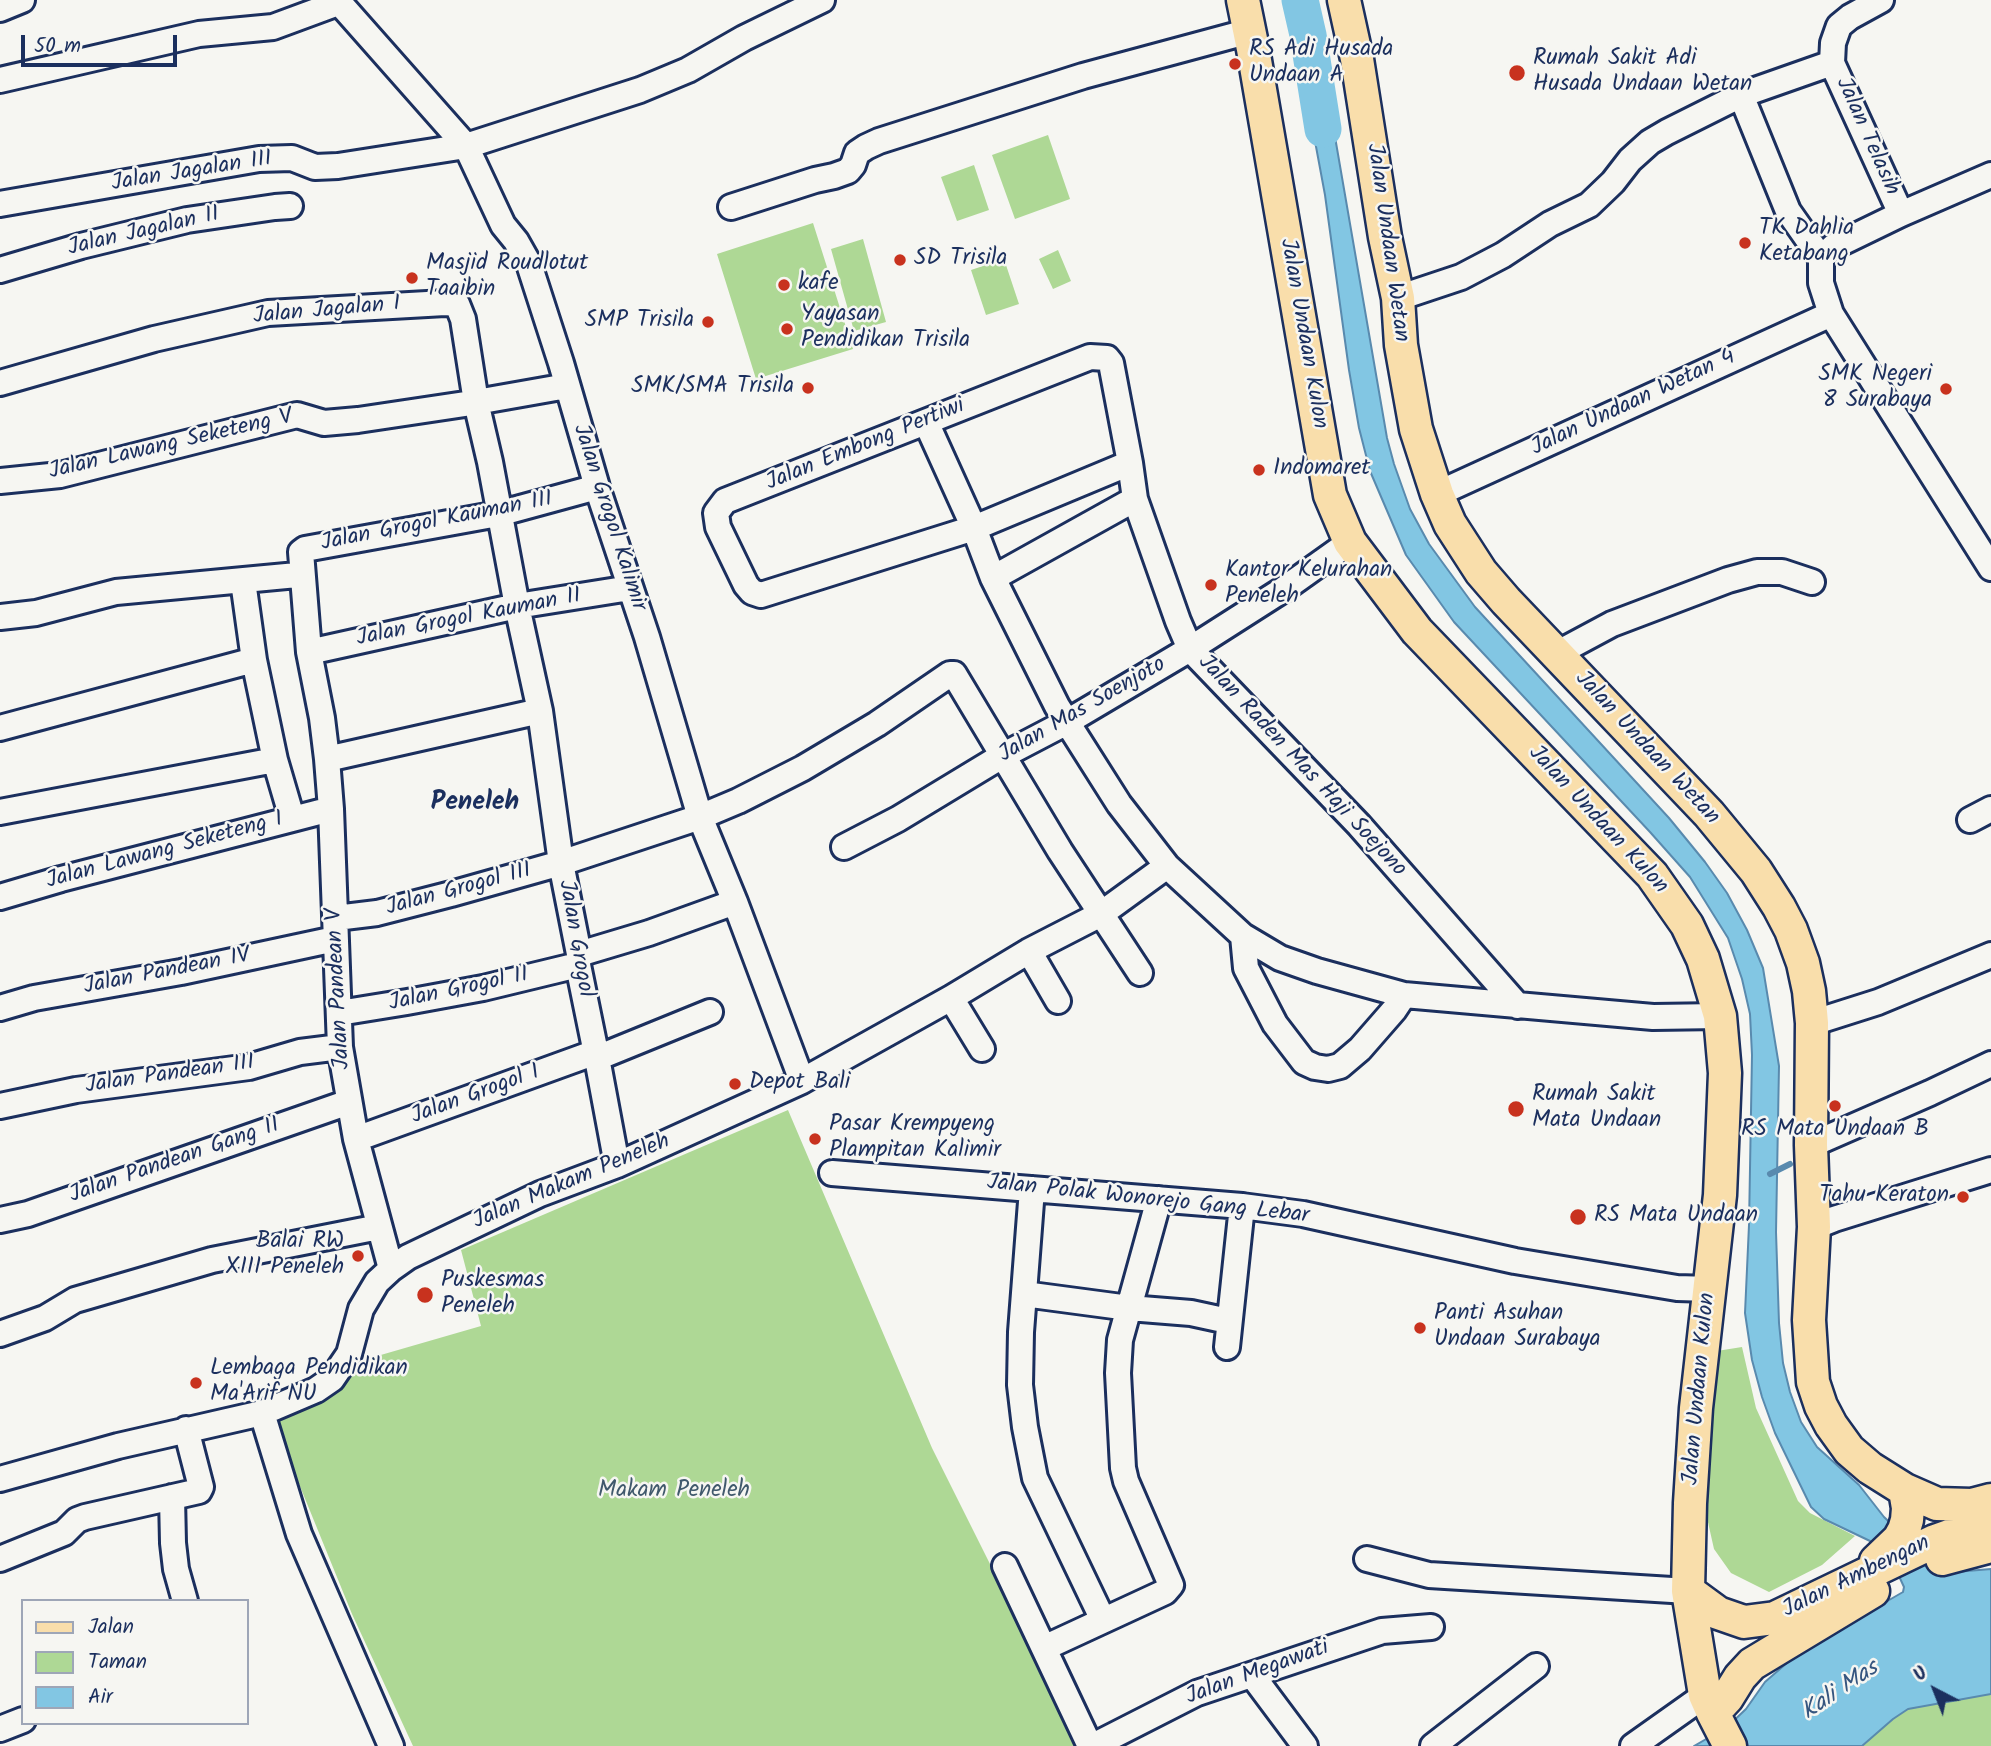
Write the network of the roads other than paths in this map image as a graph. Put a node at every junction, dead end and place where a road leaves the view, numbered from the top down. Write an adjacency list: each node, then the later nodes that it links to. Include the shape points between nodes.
1 (22, 0): 7 (street)
2 (822, 0): 12 (street, Jalan Jagalan III, via 652,85)
3 (1243, 0): 8 (main road, Jalan Undaan Kulon)
4 (1344, 0): 20 (main road, Jalan Undaan Wetan)
5 (1881, 0): 9 (street, Jalan Telasih, via 1839,26)
6 (338, 1): 10 (street, via 273,27 199,34); 12 (street, Jalan Grogol Kalimir)
7 (0, 9)
8 (1250, 31): 16 (street, via 1083,76 879,141 858,153 848,171); 34 (main road, Jalan Undaan Kulon, via 1330,495)
9 (1832, 63): 11 (street); 17 (street, Jalan Telasih)
10 (0, 80)
11 (1741, 95): 18 (street, via 1788,211); 20 (street, via 1650,142 1589,205 1461,277)
12 (466, 146): 14 (street, Jalan Jagalan III, via 338,166 315,167 292,158 259,159); 24 (street, Jalan Grogol Kalimir, via 498,216 529,264)
13 (1991, 175): 17 (street)
14 (0, 204)
15 (290, 206): 19 (street, Jalan Jagalan II, via 187,220)
16 (731, 207)
17 (1901, 214): 18 (street, via 1833,247)
18 (1821, 258): 21 (street, via 1821,283)
19 (0, 270)
20 (1398, 298): 30 (main road, Jalan Undaan Wetan, via 1407,386)
21 (1831, 314): 30 (street, Jalan Undaan Wetan 4); 35 (street)
22 (1103, 357): 26 (street, Jalan Embong Pertiwi, via 1090,357); 27 (street, Jalan Raden Mas Haji Soejono, via 1111,363)
23 (0, 383): 25 (street, Jalan Jagalan I, via 154,339 268,313 453,303 463,319)
24 (567, 386): 25 (street, Jalan Lawang Seketeng V); 29 (street, Jalan Grogol Kalimir)
25 (471, 403): 28 (street, Jalan Lawang Seketeng V, via 324,423 297,415 60,475); 32 (street, Jalan Jagalan I, via 489,462)
26 (926, 422): 33 (street); 33 (street, Jalan Embong Pertiwi, via 725,501 716,513 718,527 746,585 761,595)
27 (1130, 463): 31 (street, Jalan Raden Mas Haji Soejono); 33 (street)
28 (0, 481)
29 (597, 488): 32 (street, Jalan Grogol Kauman III); 40 (street, Jalan Grogol Kalimir)
30 (1437, 494): 45 (main road, Jalan Undaan Wetan, via 1481,572)
31 (1135, 499): 37 (street); 43 (street, Jalan Raden Mas Haji Soejono)
32 (498, 514): 36 (street, Jalan Grogol Kauman III, via 305,549); 41 (street, Jalan Jagalan I)
33 (974, 528): 37 (street)
34 (1350, 542): 43 (street, Jalan Mas Soenjoto); 76 (main road, Jalan Undaan Kulon, via 1417,631 1652,874 1687,925)
35 (1991, 568)
36 (302, 576): 38 (street); 44 (street, Jalan Pandean V)
37 (993, 578): 48 (street)
38 (243, 581): 42 (street, via 116,592 36,613); 46 (street)
39 (1812, 582): 45 (street, via 1782,572 1757,572 1728,580 1612,624)
40 (630, 588): 41 (street, Jalan Grogol Kauman II); 55 (street, Jalan Grogol Kalimir)
41 (517, 606): 44 (street, Jalan Grogol Kauman II); 47 (street, Jalan Jagalan I)
42 (0, 617)
43 (1190, 649): 48 (street, Jalan Mas Soenjoto); 72 (street, Jalan Raden Mas Haji Soejono, via 1359,825)
44 (309, 652): 50 (street, Jalan Pandean V)
45 (1556, 654): 77 (main road, Jalan Undaan Wetan, via 1709,814 1756,871 1785,918 1803,963)
46 (254, 660): 49 (street); 52 (street)
47 (540, 711): 50 (street); 58 (street, Jalan Grogol)
48 (1067, 722): 51 (street, Jalan Mas Soenjoto); 59 (street, via 1119,804)
49 (0, 728)
50 (327, 753): 53 (street, Jalan Pandean V)
51 (1002, 756): 55 (street, Jalan Grogol III, via 958,678 950,674 803,768); 57 (street, Jalan Mas Soenjoto); 62 (street)
52 (275, 760): 54 (street); 56 (street)
53 (331, 809): 56 (street, Jalan Lawang Seketeng I); 63 (street, Jalan Pandean V)
54 (0, 811)
55 (700, 817): 58 (street, Jalan Grogol III); 61 (street, Jalan Grogol Kalimir)
56 (292, 818): 60 (street, Jalan Lawang Seketeng I)
57 (844, 847)
58 (561, 863): 63 (street, Jalan Grogol III, via 377,913); 67 (street, Jalan Grogol)
59 (1167, 866): 62 (street, Jalan Makam Peneleh); 64 (street)
60 (0, 897)
61 (735, 902): 67 (street, Jalan Grogol II); 82 (street, Jalan Grogol Kalimir)
62 (1101, 914): 65 (street, Jalan Makam Peneleh); 68 (street)
63 (335, 929): 73 (street, Jalan Pandean IV, via 181,972); 75 (street, Jalan Pandean V)
64 (1243, 936): 69 (street, via 1280,958); 69 (street, via 1246,968 1275,1024 1304,1062 1315,1067 1340,1066)
65 (1029, 951): 70 (street, Jalan Makam Peneleh); 71 (street)
66 (1991, 955): 77 (street, via 1878,1002)
67 (578, 959): 75 (street, Jalan Grogol II, via 483,988); 80 (street, Jalan Grogol)
68 (1140, 973)
69 (1404, 995): 72 (street)
70 (951, 998): 79 (street); 82 (street, Jalan Makam Peneleh)
71 (1058, 1001)
72 (1518, 1006): 76 (street, via 1653,1017)
73 (0, 1008)
74 (710, 1012): 80 (street, Jalan Grogol I)
75 (339, 1013): 78 (street, Jalan Pandean V)
76 (1720, 1016): 97 (main road, Jalan Undaan Kulon, via 1725,1073)
77 (1812, 1023): 86 (main road, Jalan Undaan Wetan)
78 (340, 1047): 83 (street, Jalan Pandean V); 84 (street, Jalan Pandean III, via 300,1052 249,1067 76,1090)
79 (982, 1049)
80 (597, 1055): 85 (street, Jalan Grogol I); 87 (street, Jalan Grogol)
81 (1991, 1064): 86 (street)
82 (802, 1080): 87 (street, Jalan Makam Peneleh)
83 (349, 1101): 85 (street, Jalan Pandean V); 93 (street, Jalan Pandean Gang II)
84 (0, 1106)
85 (356, 1139): 94 (street, Jalan Pandean V)
86 (1811, 1145): 95 (main road, Jalan Undaan Wetan)
87 (617, 1165): 96 (street, Jalan Makam Peneleh, via 540,1194)
88 (1991, 1170): 95 (street)
89 (832, 1173): 90 (street, Jalan Polak Wonorejo Gang Lebar)
90 (1032, 1189): 91 (street, Jalan Polak Wonorejo Gang Lebar); 98 (street)
91 (1158, 1199): 92 (street, Jalan Polak Wonorejo Gang Lebar); 99 (street)
92 (1242, 1206): 97 (street, Jalan Polak Wonorejo Gang Lebar, via 1303,1214 1516,1261 1677,1288); 100 (street)
93 (0, 1220)
94 (379, 1227): 96 (street, Jalan Pandean V); 101 (street, via 212,1260 75,1300 45,1318)
95 (1814, 1227): 107 (main road, Jalan Undaan Wetan, via 1809,1320 1813,1382 1821,1406 1849,1450)
96 (391, 1269): 103 (street, Jalan Makam Peneleh, via 367,1297 349,1354 332,1379)
97 (1710, 1289): 116 (main road, Jalan Undaan Kulon, via 1696,1408)
98 (1024, 1294): 99 (street); 118 (street, via 1020,1385 1035,1478)
99 (1129, 1308): 100 (street); 118 (street, via 1118,1373 1123,1468 1171,1585 1166,1592)
100 (1228, 1321): 102 (street)
101 (0, 1334)
102 (1227, 1347)
103 (262, 1413): 104 (street, Jalan Makam Peneleh); 126 (street, via 299,1534)
104 (186, 1429): 105 (street, Jalan Makam Peneleh); 106 (street, via 201,1487)
105 (0, 1479)
106 (172, 1497): 112 (street, via 85,1517 64,1533); 117 (street, via 173,1543)
107 (1906, 1499): 108 (main road, Jalan Ambengan, via 1972,1505); 115 (main road, via 1904,1530)
108 (1991, 1500)
109 (1991, 1521): 111 (main road, Jalan Ambengan)
110 (1991, 1546): 111 (main road)
111 (1940, 1549): 115 (main road, Jalan Ambengan)
112 (0, 1559)
113 (1367, 1559): 116 (street, via 1429,1575)
114 (1005, 1566): 120 (street)
115 (1875, 1572): 116 (main road, Jalan Ambengan, via 1760,1621 1732,1619); 123 (main road, via 1752,1664)
116 (1688, 1591): 123 (main road, Jalan Undaan Kulon)
117 (184, 1599)
118 (1103, 1620): 120 (street)
119 (1431, 1627): 122 (street, Jalan Megawati, via 1382,1631)
120 (1044, 1648): 127 (street)
121 (1536, 1666): 129 (street)
122 (1252, 1675): 127 (street, Jalan Megawati, via 1197,1693); 128 (street)
123 (1716, 1719): 130 (street)
124 (21, 1721): 125 (street)
125 (0, 1729)
126 (391, 1746)
127 (1091, 1746)
128 (1305, 1746)
129 (1433, 1746)
130 (1633, 1746)

